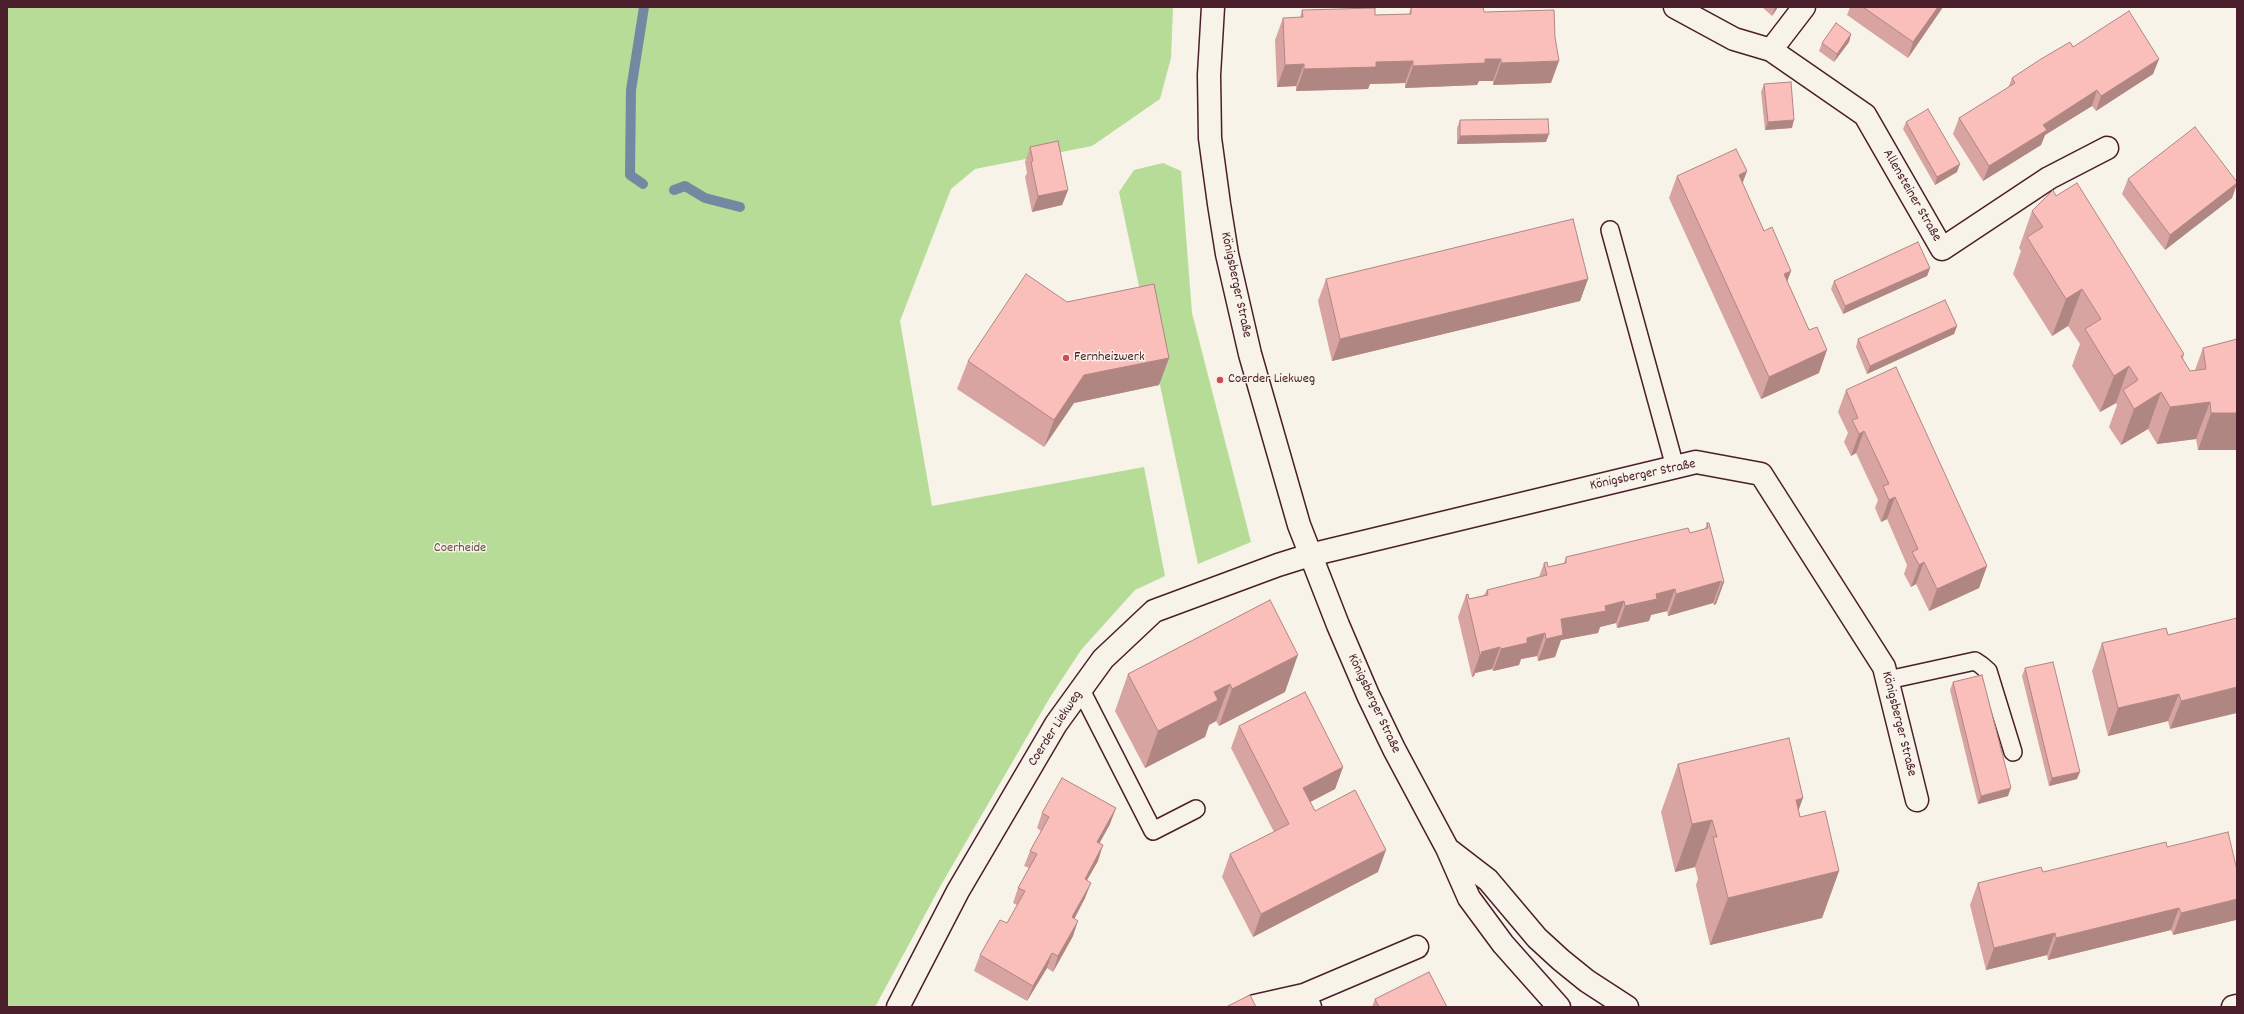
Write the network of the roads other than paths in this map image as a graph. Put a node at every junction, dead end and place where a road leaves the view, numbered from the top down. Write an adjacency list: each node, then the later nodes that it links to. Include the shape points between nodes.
1 (1213, 7): 8 (street, Königsberger Straße, via 1209,75 1210,138 1227,254 1250,354)
2 (1675, 7): 4 (street, Allensteiner Straße, via 1734,39)
3 (1804, 7): 4 (street)
4 (1771, 50): 5 (street, Allensteiner Straße, via 1865,115 1942,249 2049,178)
5 (2107, 148)
6 (1610, 230): 7 (lane)
7 (1675, 467): 8 (street, Königsberger Straße); 9 (street, Königsberger Straße, via 1696,462 1761,474 1884,667)
8 (1310, 555): 10 (street, Coerder Liekweg, via 1154,611 1103,659); 14 (street, Königsberger Straße, via 1368,695)
9 (1888, 680): 11 (lane, via 1974,661 1981,664 1988,671); 12 (street, Königsberger Straße)
10 (1082, 690): 13 (lane, via 1154,831); 19 (street, Coerder Liekweg, via 1056,724 958,891)
11 (2013, 752)
12 (1917, 800)
13 (1196, 809)
14 (1447, 848): 20 (street, Königsberger Straße, via 1469,898 1503,944); 21 (street, Königsberger Straße, via 1488,880 1537,938 1561,960 1587,981)
15 (1417, 947): 16 (street)
16 (1307, 1001): 17 (street)
17 (1255, 1006)
18 (2237, 1006): 22 (street)
19 (898, 1007)
20 (1559, 1007)
21 (1627, 1007)
22 (2233, 1007)

